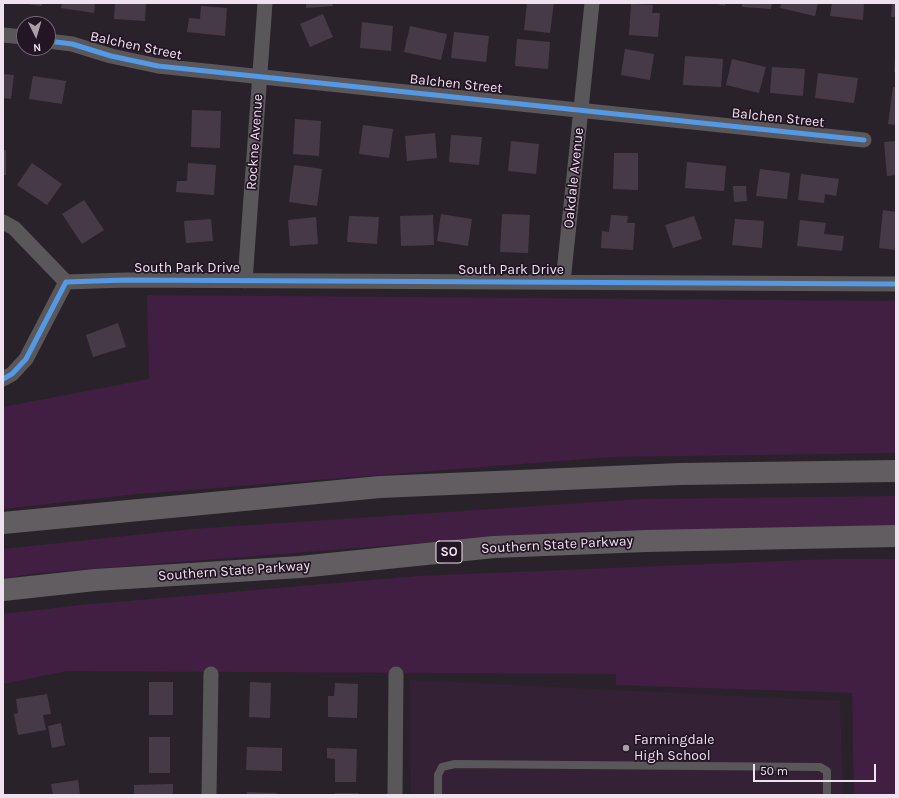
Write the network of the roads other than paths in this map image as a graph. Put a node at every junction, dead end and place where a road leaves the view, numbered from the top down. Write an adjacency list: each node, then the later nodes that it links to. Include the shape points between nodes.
1 (265, 3): 6 (street, Rockne Avenue)
2 (592, 3): 7 (street, Oakdale Avenue)
3 (3, 35): 4 (street)
4 (16, 36)
5 (56, 42): 6 (street, Balchen Street, via 158,66)
6 (260, 75): 7 (street, Balchen Street); 10 (street, Rockne Avenue)
7 (580, 109): 8 (street, Balchen Street); 12 (street, Oakdale Avenue)
8 (864, 140)
9 (3, 222): 11 (street, via 14,228)
10 (245, 281): 11 (street, South Park Drive); 12 (street, South Park Drive)
11 (66, 282): 14 (street, via 26,359 12,374)
12 (563, 282): 13 (street, South Park Drive)
13 (896, 284)
14 (3, 379)
15 (896, 471): 16 (highway, via 680,474 380,487)
16 (3, 523)
17 (896, 536): 18 (highway, Southern State Parkway / SO, via 494,547 300,567 95,580)
18 (3, 590)
19 (211, 674): 21 (street)
20 (396, 674): 22 (street)
21 (209, 795)
22 (395, 795)
23 (438, 795): 24 (lane, via 438,775 442,767 455,764 820,767 827,772)
24 (827, 795)

